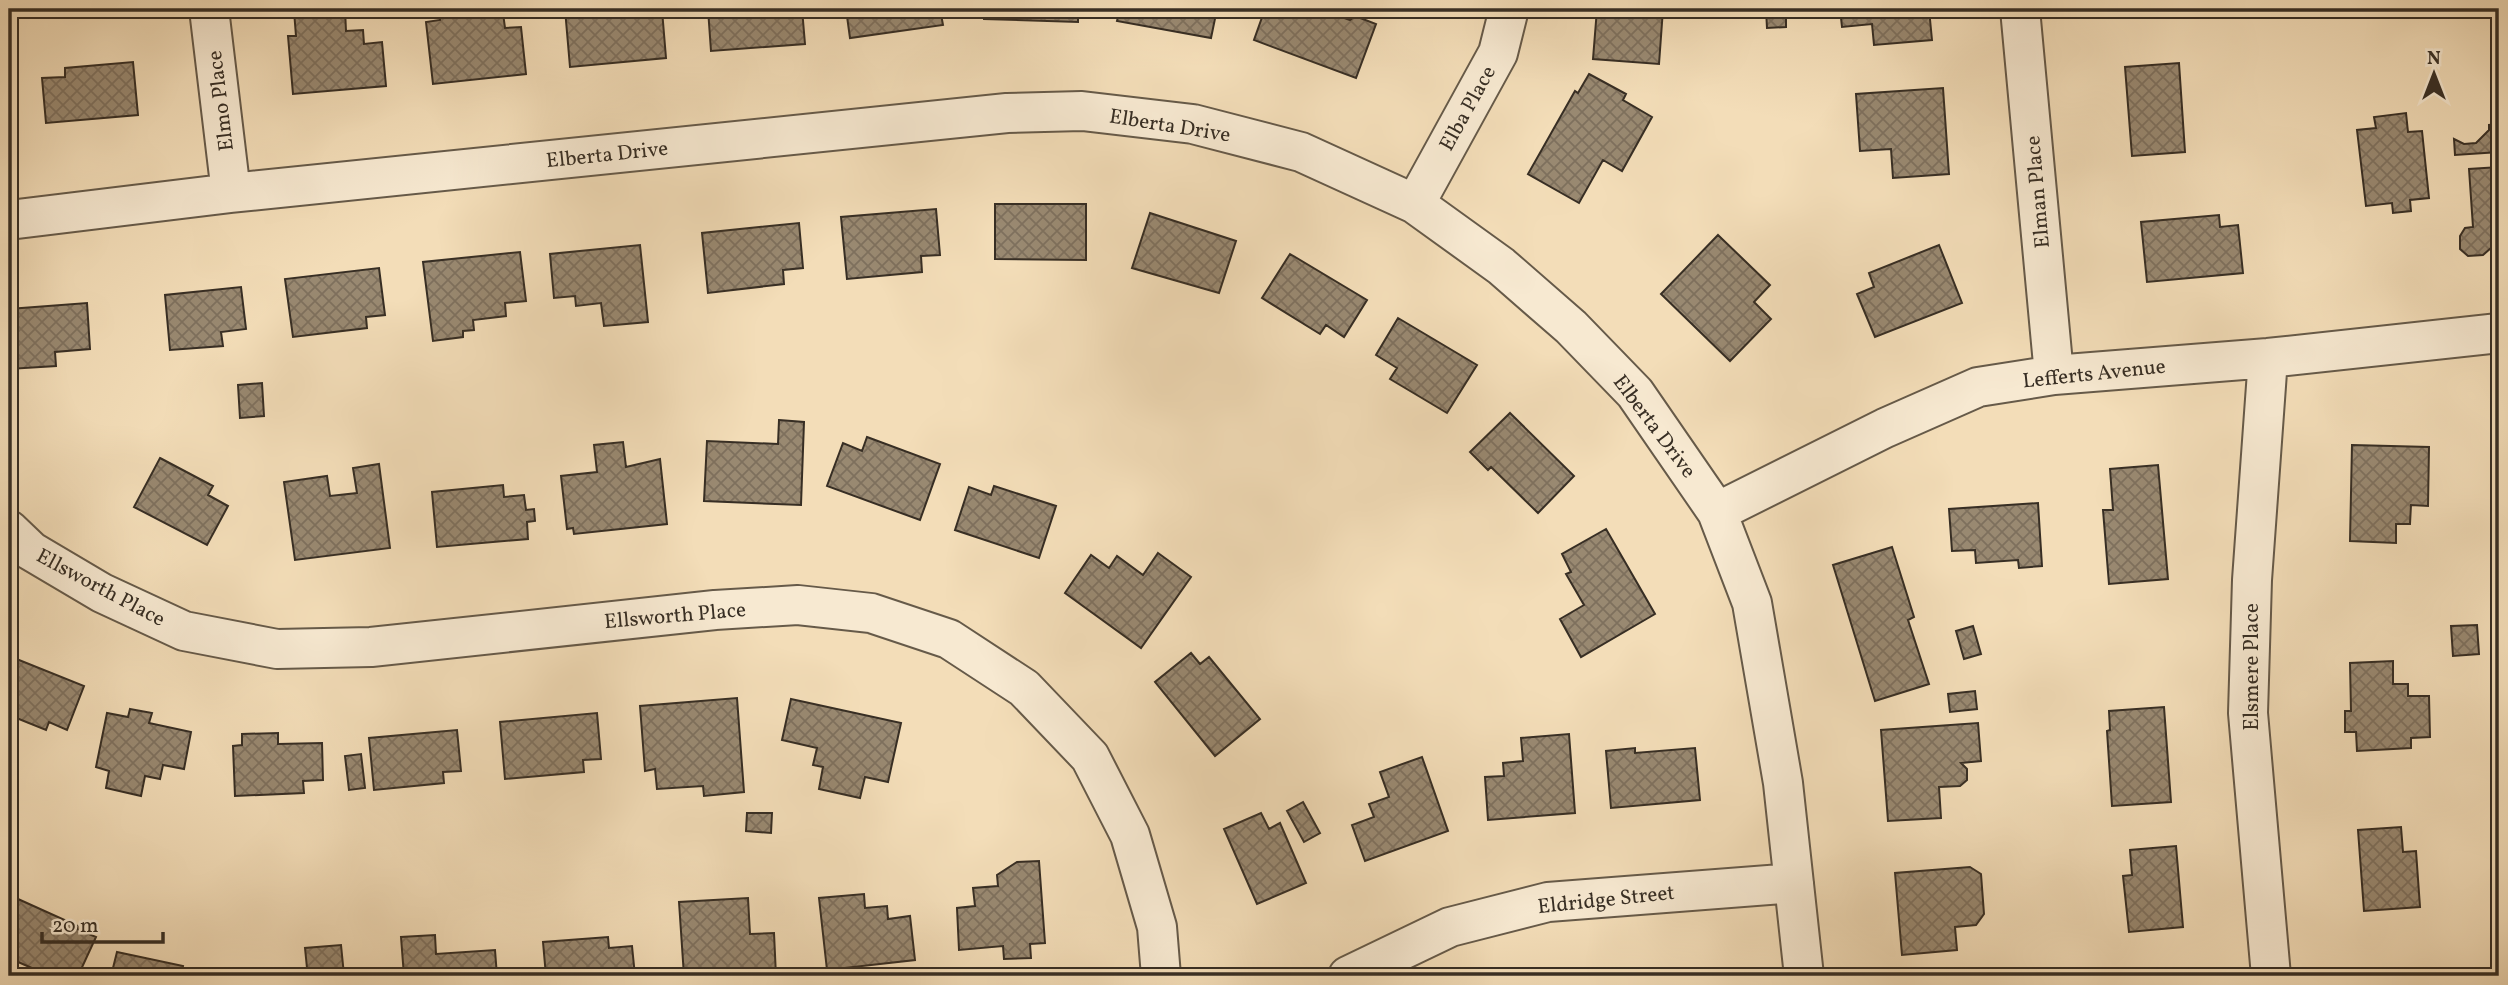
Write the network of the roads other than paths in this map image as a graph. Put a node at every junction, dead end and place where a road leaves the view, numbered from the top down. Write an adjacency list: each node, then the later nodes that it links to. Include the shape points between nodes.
1 (209, 9): 4 (street, Elmo Place)
2 (1509, 9): 5 (street, Elba Place, via 1498,53)
3 (2020, 9): 9 (street, Elman Place)
4 (231, 193): 5 (street, Elberta Drive, via 1007,113 1082,111 1193,124 1301,152); 6 (street, Elberta Drive)
5 (1415, 204): 10 (street, Elberta Drive, via 1501,266 1571,327 1635,393)
6 (9, 220)
7 (2499, 333): 8 (street, Lefferts Avenue)
8 (2268, 358): 9 (street, Lefferts Avenue); 16 (street, Elsmere Place, via 2248,713)
9 (2054, 374): 10 (street, Lefferts Avenue, via 1978,387)
10 (1717, 512): 12 (street, Elberta Drive, via 1752,603 1783,783)
11 (9, 530): 13 (street, Ellsworth Place, via 31,551 102,593 184,631 277,649 371,646 797,605 871,613 949,639 1024,688 1090,757 1130,835 1157,927)
12 (1794, 883): 14 (street, Eldridge Street, via 1548,902 1450,927); 15 (street, Elberta Drive)
13 (1161, 976)
14 (1348, 976)
15 (1804, 976)
16 (2271, 976)

